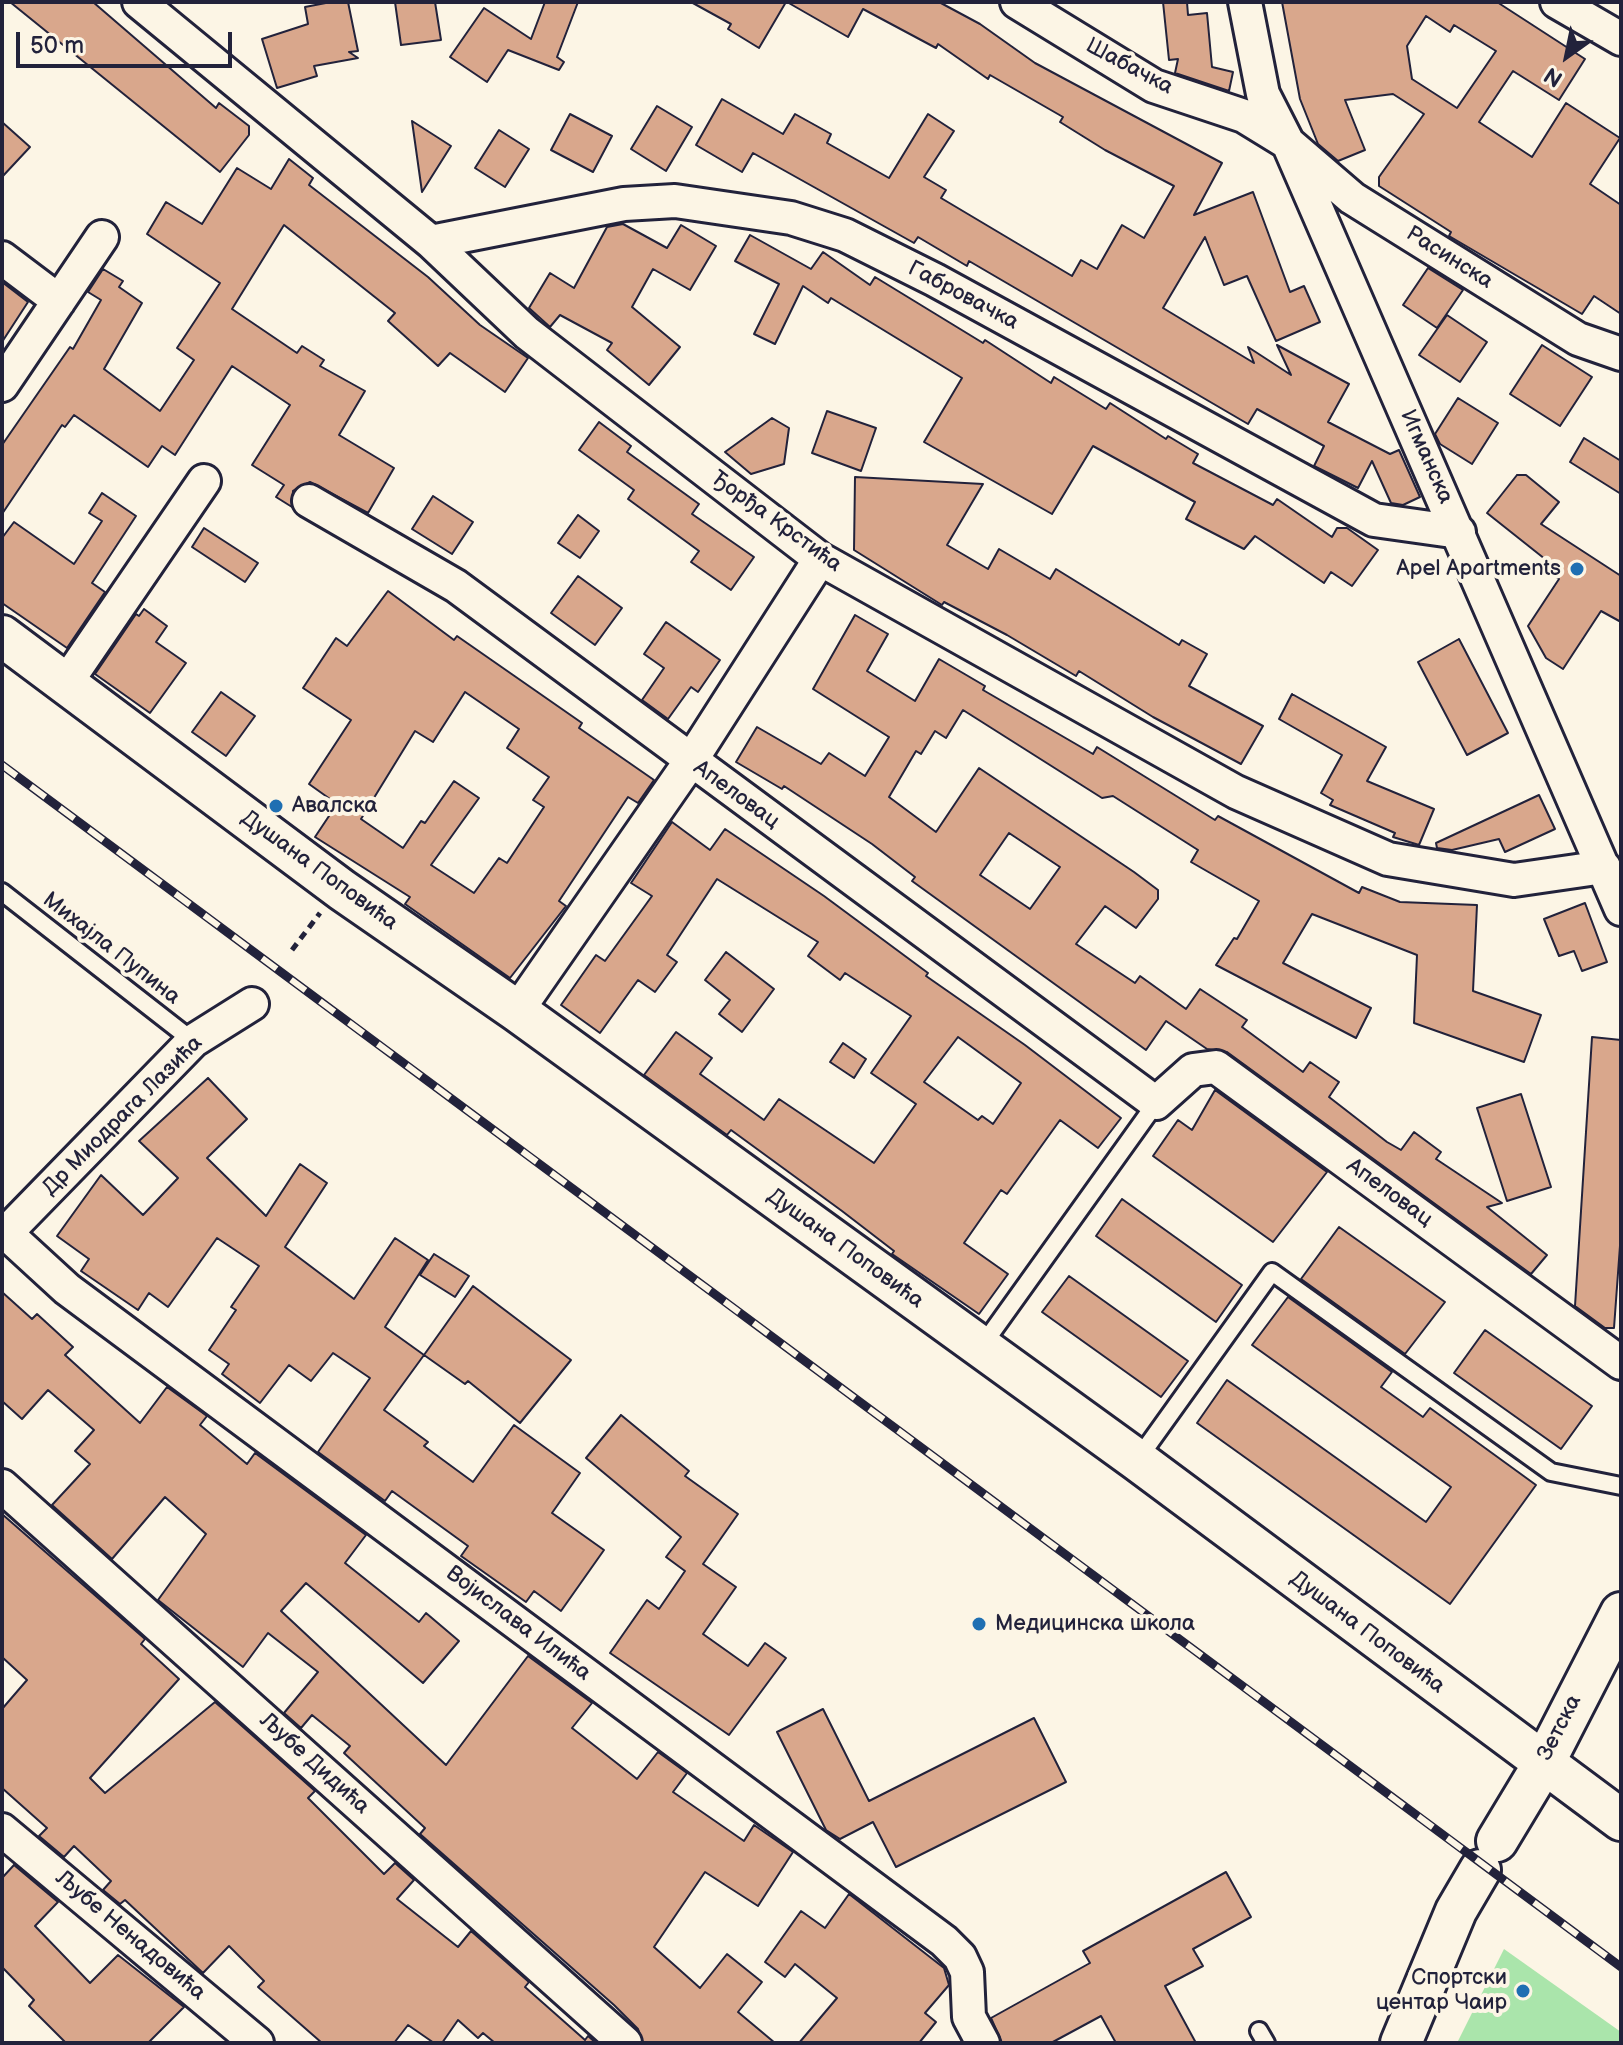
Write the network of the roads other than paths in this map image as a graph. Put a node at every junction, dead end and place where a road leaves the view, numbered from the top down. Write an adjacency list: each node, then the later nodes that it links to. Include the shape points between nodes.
1 (1017, 2): 6 (street, Шабачка, via 1154,86 1244,116)
2 (1245, 2): 6 (street, Игманска, via 1263,94)
3 (1557, 2): 5 (street)
4 (155, 4): 8 (street, Ђорђа Крстића)
5 (1621, 39)
6 (1288, 143): 11 (street, Расинска, via 1352,198 1578,339); 15 (street, Игманска)
7 (102, 237): 10 (street)
8 (431, 242): 15 (street, Габровачка, via 624,204 675,201 791,218 845,235 935,280 1374,520); 16 (street, Ђорђа Крстића, via 527,333)
9 (2, 258): 10 (street)
10 (59, 301): 12 (street)
11 (1621, 354)
12 (2, 385)
13 (204, 481): 18 (street)
14 (309, 501): 19 (street, Апеловац, via 456,586)
15 (1459, 532): 20 (street, Игманска)
16 (820, 559): 19 (street); 20 (street, Ђорђа Крстића, via 1236,792 1388,859 1514,880)
17 (2, 636): 18 (street, Душана Поповића)
18 (66, 683): 24 (street, Душана Поповића, via 342,890)
19 (690, 762): 24 (street); 26 (street, Апеловац)
20 (1604, 867): 22 (street, Игманска)
21 (2, 892): 25 (lane, Михајла Пупина)
22 (1621, 909)
23 (252, 1004): 25 (street, Др Миодрага Лазића)
24 (517, 1011): 28 (street, Душана Поповића)
25 (193, 1041): 27 (street, Др Миодрага Лазића)
26 (1156, 1103): 28 (lane, Апеловац); 29 (street, Апеловац, via 1193,1070 1216,1067)
27 (4, 1235): 39 (street, Војислава Илића, via 67,1289 944,1941 967,1972 969,2017)
28 (981, 1347): 30 (street, Душана Поповића)
29 (1621, 1363)
30 (1137, 1460): 32 (lane, via 1272,1272 1551,1472); 34 (street, Душана Поповића)
31 (2, 1486): 38 (street, Љубе Дидића)
32 (1621, 1486)
33 (1621, 1613): 34 (street, Зетска)
34 (1544, 1763): 35 (street, Душана Поповића); 40 (street, Зетска, via 1456,1911)
35 (1621, 1820)
36 (2, 1830): 37 (street, Љубе Ненадовића)
37 (257, 2043)
38 (625, 2043)
39 (983, 2043)
40 (1401, 2043)

